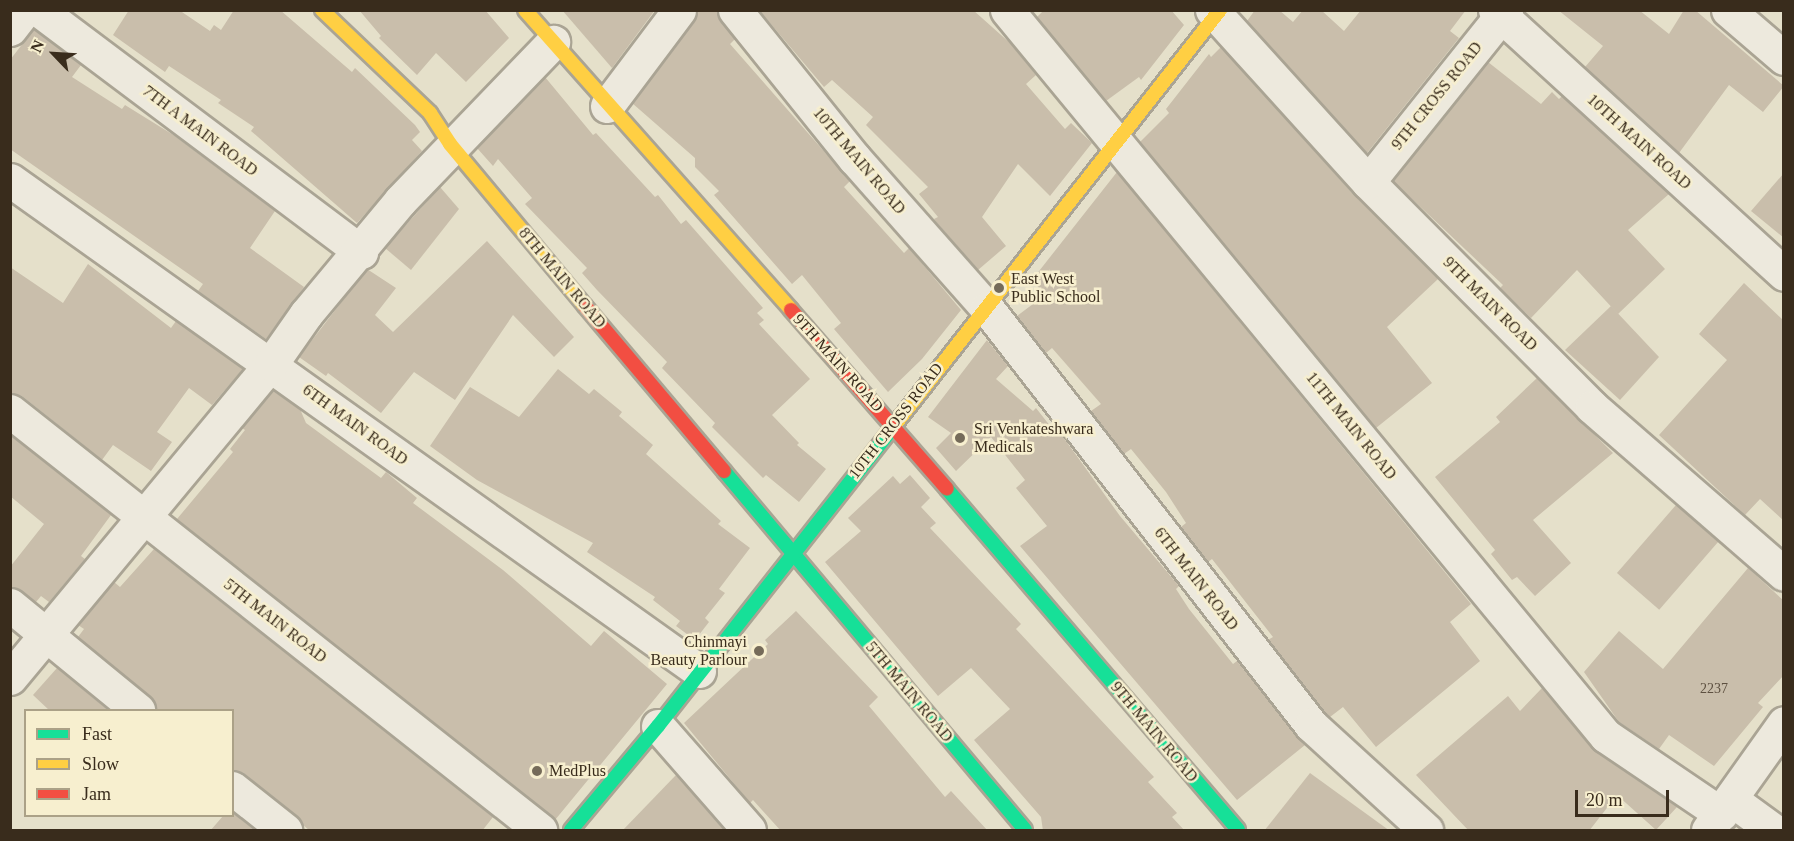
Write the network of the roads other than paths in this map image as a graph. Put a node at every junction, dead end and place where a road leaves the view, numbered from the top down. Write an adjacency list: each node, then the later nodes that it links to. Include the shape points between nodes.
1 (25, 10): 11 (street)
2 (39, 10): 19 (street, 7TH A MAIN ROAD)
3 (322, 10): 16 (street, 8TH MAIN ROAD, via 430,113)
4 (525, 10): 12 (street, 9TH MAIN ROAD)
5 (679, 10): 14 (street)
6 (735, 10): 21 (street, 10TH MAIN ROAD, via 855,159)
7 (1007, 10): 15 (street, 11TH MAIN ROAD)
8 (1728, 10): 13 (street)
9 (1216, 12): 15 (street, 10TH CROSS ROAD); 18 (street, 9TH MAIN ROAD)
10 (1501, 12): 18 (street, 9TH CROSS ROAD); 20 (street, 10TH MAIN ROAD)
11 (10, 29)
12 (553, 42): 14 (street, 9TH MAIN ROAD); 16 (street)
13 (1784, 58)
14 (607, 106): 24 (street, 9TH MAIN ROAD)
15 (1115, 139): 21 (street, 10TH CROSS ROAD); 36 (street, 11TH MAIN ROAD, via 1542,663 1606,736)
16 (450, 144): 19 (street); 26 (street, 8TH MAIN ROAD)
17 (10, 180): 22 (street, 6TH MAIN ROAD)
18 (1368, 182): 27 (street, 9TH MAIN ROAD, via 1592,407)
19 (361, 252): 22 (street, via 306,314)
20 (1784, 274)
21 (987, 308): 24 (street, 10TH CROSS ROAD); 43 (street, 6TH MAIN ROAD, via 1311,725)
22 (271, 364): 25 (street); 30 (street, 6TH MAIN ROAD)
23 (10, 411): 25 (street, 5TH MAIN ROAD)
24 (892, 425): 26 (street, 10TH CROSS ROAD); 42 (street, 9TH MAIN ROAD)
25 (144, 517): 29 (street); 38 (street, 5TH MAIN ROAD)
26 (792, 554): 30 (street, 10TH CROSS ROAD); 41 (street, 5TH MAIN ROAD)
27 (1784, 574)
28 (10, 605): 29 (street)
29 (46, 635): 31 (street); 32 (street)
30 (699, 671): 34 (street, 10TH CROSS ROAD)
31 (10, 678)
32 (136, 709)
33 (1784, 723): 36 (street)
34 (658, 726): 39 (street, 10TH CROSS ROAD); 40 (street)
35 (234, 790): 37 (street)
36 (1720, 815): 44 (street, 11TH MAIN ROAD)
37 (285, 831)
38 (540, 831)
39 (571, 831)
40 (749, 831)
41 (1025, 831)
42 (1238, 831)
43 (1426, 831)
44 (1773, 831)

